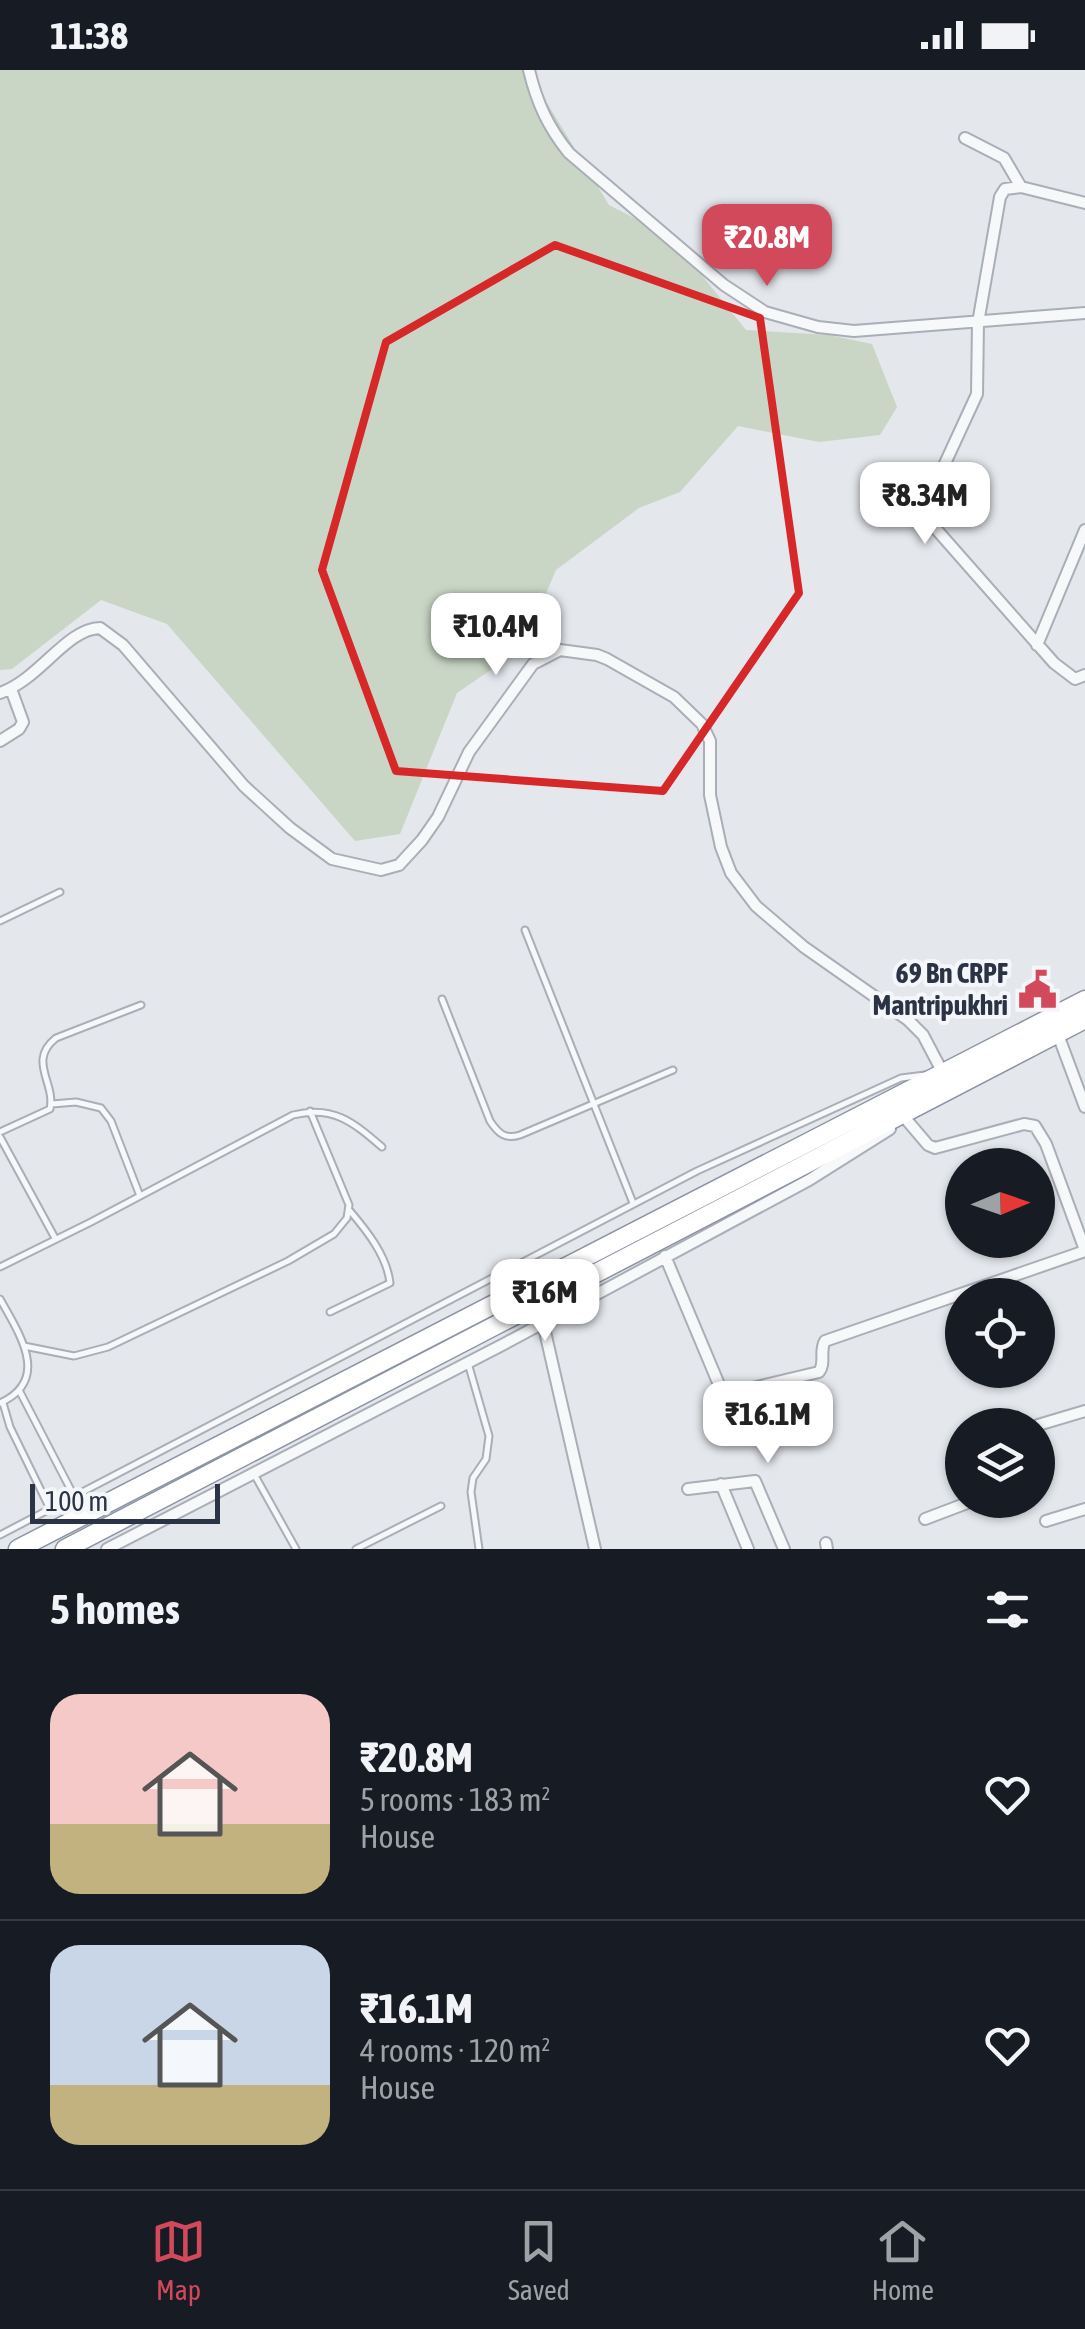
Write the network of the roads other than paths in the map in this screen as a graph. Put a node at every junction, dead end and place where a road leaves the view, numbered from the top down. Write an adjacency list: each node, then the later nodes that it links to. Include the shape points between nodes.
1 (529, 70): 6 (street, via 548,128 569,154 765,312 854,331)
2 (965, 138): 3 (street, via 1004,158)
3 (1021, 187): 4 (street); 6 (street, via 1000,196)
4 (1085, 203)
5 (1085, 313): 6 (street)
6 (978, 323): 8 (street, via 977,394 924,510)
7 (1085, 530): 8 (street)
8 (1037, 645): 9 (street, via 1071,677)
9 (1085, 676)
10 (6, 691): 11 (street, via 23,722); 21 (street, via 77,634 92,628 108,632 244,786 304,840 332,860 386,870 409,856 430,828 468,752 532,664 560,650 597,655 674,696 702,724 710,741 710,795 731,872 756,906 804,947 908,1020)
11 (0, 741)
12 (60, 892): 13 (lane)
13 (0, 921)
14 (525, 930): 22 (lane)
15 (442, 999): 22 (lane, via 498,1133 520,1136)
16 (1085, 1000): 21 (highway)
17 (140, 1004): 23 (lane, via 48,1044 41,1062)
18 (1085, 1018): 19 (highway)
19 (1058, 1032): 21 (highway); 24 (street)
20 (673, 1070): 22 (lane)
21 (944, 1078): 26 (street); 30 (lane, via 900,1078); 56 (highway); 57 (highway)
22 (592, 1102): 30 (lane)
23 (52, 1104): 27 (lane); 29 (lane, via 101,1108)
24 (1085, 1107)
25 (310, 1111): 28 (lane, via 340,1114); 29 (lane); 31 (lane)
26 (905, 1118): 33 (street, via 936,1148 1035,1126); 34 (street, via 809,1180)
27 (0, 1135): 32 (lane)
28 (382, 1147)
29 (140, 1196): 32 (lane)
30 (634, 1204): 48 (lane)
31 (350, 1211): 37 (lane, via 390,1283); 39 (lane, via 334,1234 288,1261 108,1346 74,1356)
32 (54, 1238): 35 (lane)
33 (1085, 1251): 34 (street, via 825,1342 819,1372 732,1393 720,1387)
34 (665, 1256): 38 (street)
35 (0, 1267)
36 (0, 1300): 39 (lane)
37 (330, 1312)
38 (543, 1323): 40 (street); 62 (street)
39 (24, 1346): 41 (lane, via 28,1376)
40 (468, 1363): 45 (street); 61 (lane, via 489,1436 471,1492)
41 (20, 1392): 42 (lane); 48 (lane)
42 (1, 1403): 51 (lane)
43 (1085, 1411): 44 (street)
44 (1055, 1420)
45 (254, 1474): 58 (street); 59 (lane)
46 (721, 1484): 47 (street); 63 (street); 64 (street, via 755,1481)
47 (688, 1489)
48 (74, 1496): 51 (lane)
49 (441, 1506): 60 (lane)
50 (1085, 1509): 54 (street)
51 (50, 1510): 55 (lane)
52 (945, 1511): 53 (street)
53 (925, 1519)
54 (1046, 1521)
55 (0, 1536)
56 (18, 1549)
57 (65, 1549)
58 (107, 1549)
59 (296, 1549)
60 (356, 1549)
61 (479, 1549)
62 (595, 1549)
63 (748, 1549)
64 (784, 1549)

